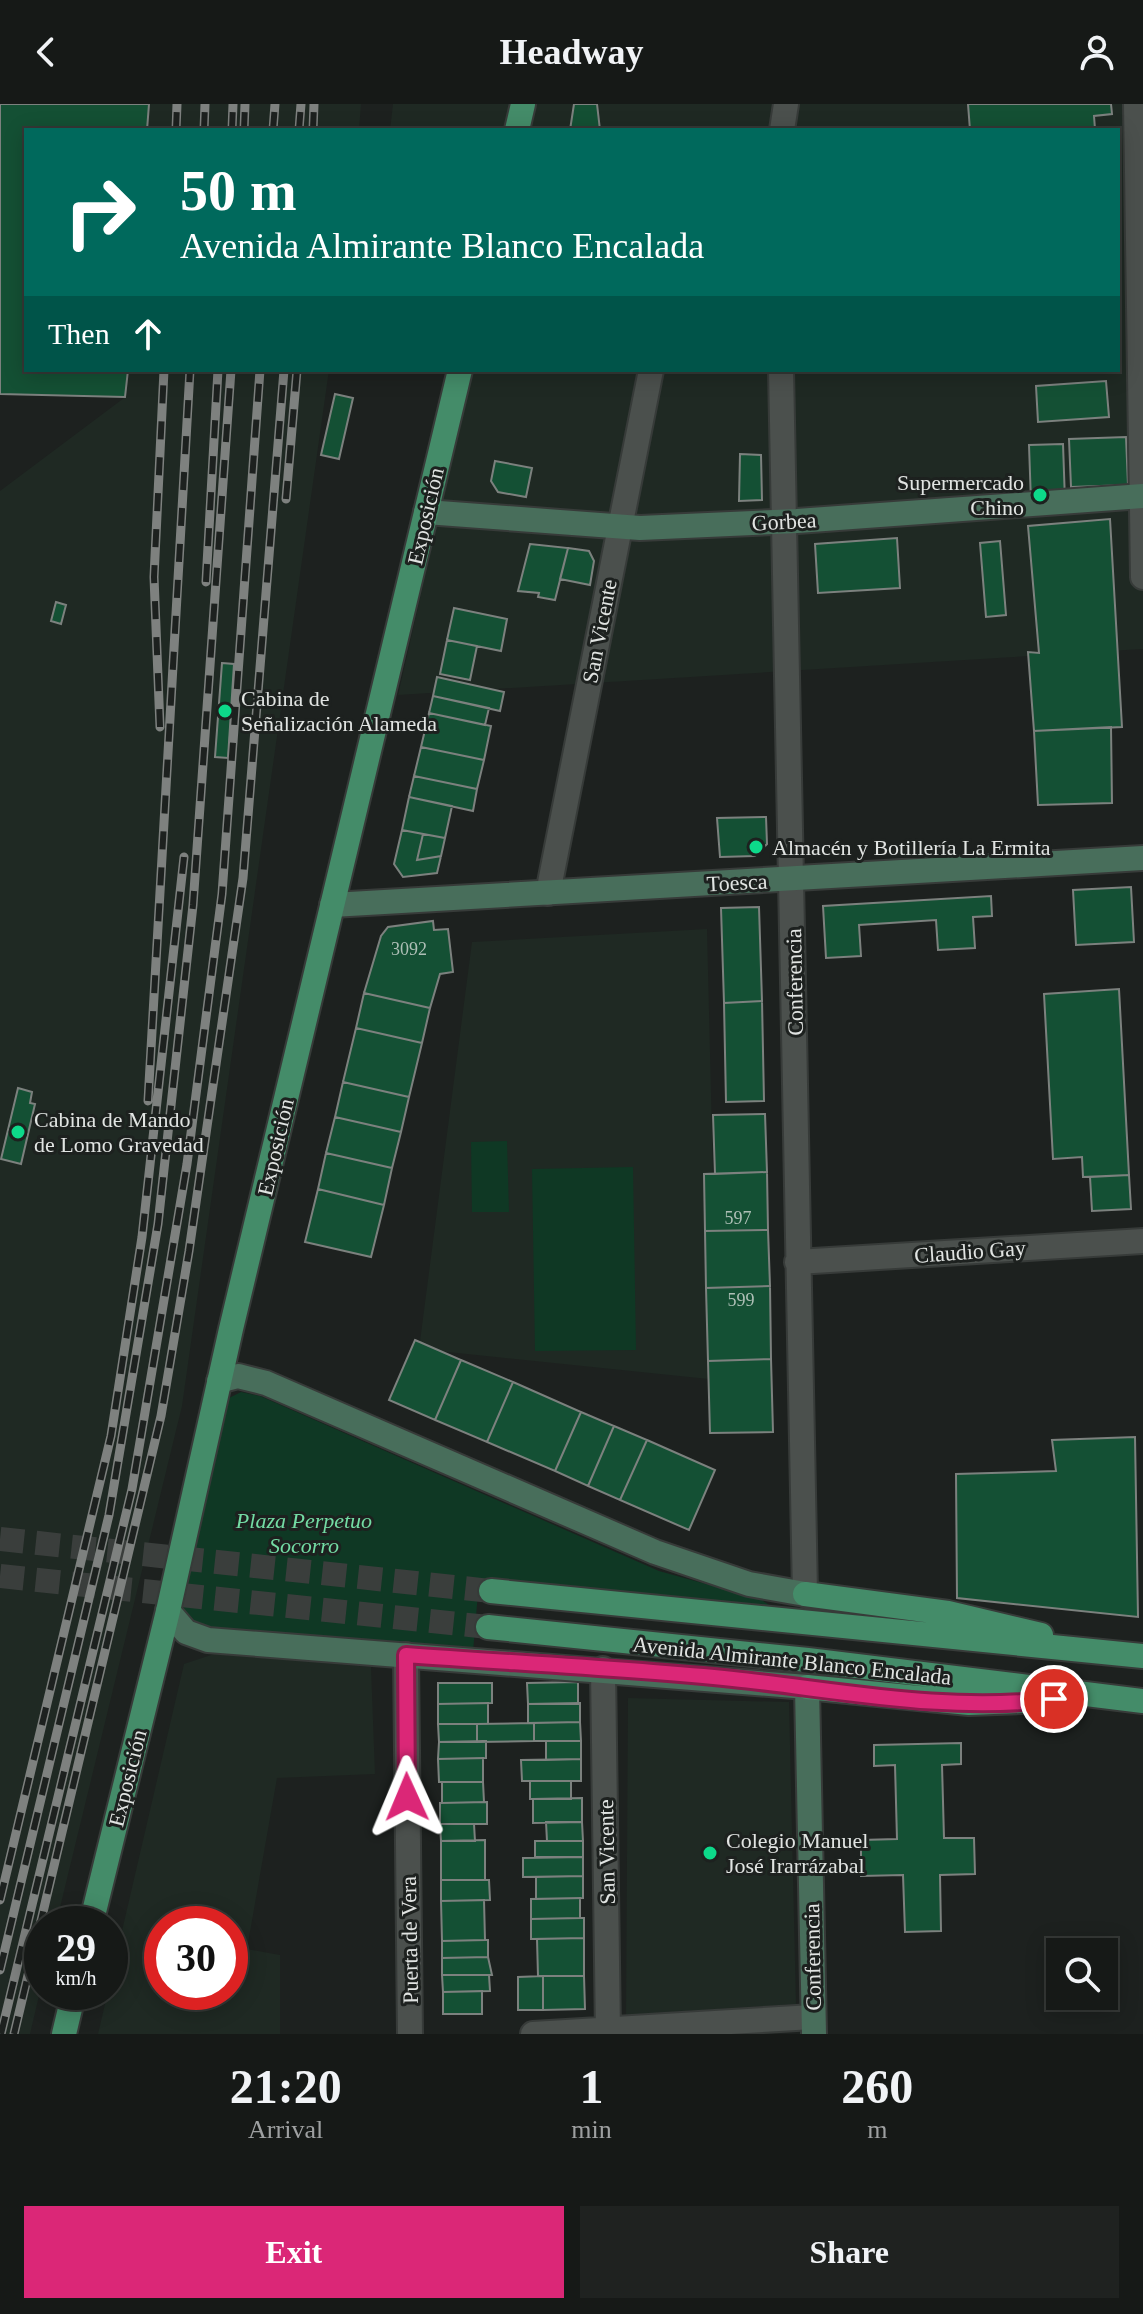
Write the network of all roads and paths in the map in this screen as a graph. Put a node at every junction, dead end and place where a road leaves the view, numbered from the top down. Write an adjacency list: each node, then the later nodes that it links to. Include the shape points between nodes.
1 (523, 104): 4 (main road)
2 (786, 104): 5 (street)
3 (1136, 104): 6 (street)
4 (517, 128)
5 (782, 128)
6 (1133, 140): 10 (street)
7 (460, 372): 11 (main road, Exposición)
8 (651, 372): 13 (street, San Vicente)
9 (781, 372): 12 (street, Conferencia)
10 (1142, 496): 12 (street, Gorbea); 14 (street)
11 (426, 512): 13 (street, Gorbea); 18 (main road, Exposición)
12 (783, 522): 13 (street, Gorbea); 16 (street, Conferencia)
13 (619, 528): 17 (street, San Vicente)
14 (1143, 577)
15 (1143, 858): 16 (street, Toesca)
16 (792, 879): 17 (street, Toesca); 20 (street, Conferencia)
17 (548, 893): 18 (street, Toesca)
18 (332, 905): 21 (main road, Exposición)
19 (1143, 1241): 20 (street, Claudio Gay)
20 (797, 1262): 23 (street, Conferencia)
21 (219, 1381): 23 (street, via 238,1376 266,1383 655,1552 749,1584); 24 (main road, Exposición)
22 (491, 1591): 26 (main road, Avenida Almirante Blanco Encalada)
23 (805, 1594): 26 (main road, via 989,1620)
24 (168, 1611): 27 (street, Avenida Almirante Blanco Encalada, via 186,1632 208,1640); 33 (main road, Exposición)
25 (488, 1627): 31 (main road, Avenida Almirante Blanco Encalada)
26 (1076, 1649): 28 (main road, Avenida Almirante Blanco Encalada)
27 (406, 1655): 29 (street, Avenida Almirante Blanco Encalada); 38 (street, Puerta de Vera)
28 (1143, 1656)
29 (603, 1669): 30 (street, Avenida Almirante Blanco Encalada); 36 (street, San Vicente)
30 (807, 1687): 31 (main road, via 969,1703); 35 (street, Conferencia)
31 (1081, 1695): 32 (main road, Avenida Almirante Blanco Encalada)
32 (1143, 1701)
33 (95, 1906)
34 (70, 2010): 37 (main road)
35 (814, 2026): 36 (street)
36 (608, 2032): 39 (street)
37 (64, 2034)
38 (410, 2034)
39 (533, 2034)

